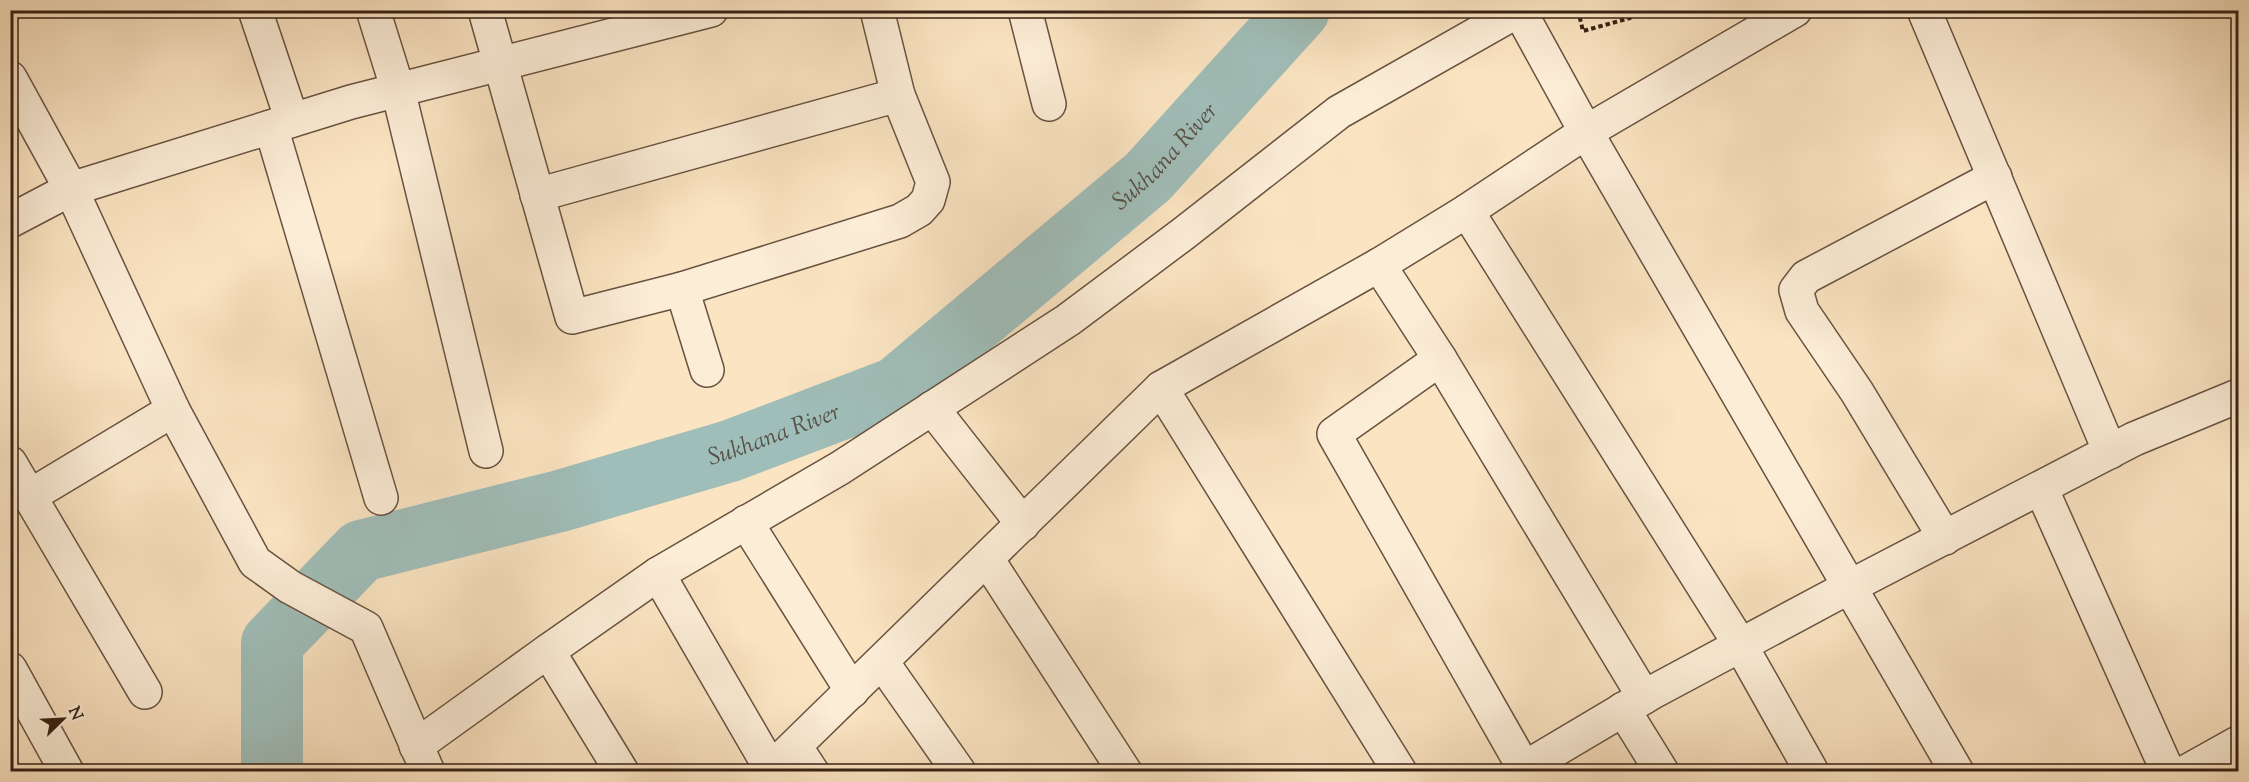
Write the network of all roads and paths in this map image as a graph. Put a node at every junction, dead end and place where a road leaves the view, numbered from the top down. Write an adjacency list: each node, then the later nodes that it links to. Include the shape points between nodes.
1 (255, 10): 18 (street)
2 (373, 10): 15 (street)
3 (485, 10): 13 (street)
4 (711, 10): 12 (street)
5 (877, 10): 16 (street)
6 (1025, 10): 17 (street)
7 (1519, 10): 19 (street); 31 (street, via 1339,112 1068,320)
8 (1578, 10): 9 (path, via 1583,31 1630,18)
9 (1632, 10)
10 (1795, 10): 19 (street)
11 (1924, 10): 20 (street)
12 (622, 21): 13 (street)
13 (500, 64): 15 (street); 22 (street)
14 (10, 78): 21 (street)
15 (398, 90): 18 (street); 33 (street)
16 (898, 95): 22 (street); 26 (street, via 933,182 928,200 919,210 900,221)
17 (1049, 104)
18 (281, 123): 21 (street); 38 (street)
19 (1586, 132): 23 (street); 44 (street)
20 (1995, 177): 34 (street); 41 (street, via 1806,277 1796,290 1802,312 1857,392)
21 (71, 189): 24 (street); 32 (street)
22 (537, 195): 26 (street, via 572,317)
23 (1467, 211): 25 (street); 45 (street)
24 (11, 220)
25 (1379, 265): 27 (street); 29 (street)
26 (682, 290): 28 (street)
27 (1440, 359): 51 (street); 57 (street, via 1334,434)
28 (706, 370)
29 (1161, 388): 40 (street); 62 (street)
30 (2238, 396): 34 (street)
31 (932, 408): 39 (street, via 840,468); 40 (street)
32 (173, 410): 37 (street); 54 (street, via 255,562 290,587 366,628)
33 (486, 452)
34 (2110, 452): 36 (street)
35 (10, 463): 37 (street)
36 (2042, 488): 41 (street); 66 (street)
37 (30, 496): 50 (street)
38 (381, 498)
39 (746, 522): 43 (street); 49 (street)
40 (1023, 524): 42 (street)
41 (1945, 538): 44 (street)
42 (987, 560): 47 (street); 61 (street)
43 (658, 574): 46 (street); 56 (street)
44 (1849, 587): 45 (street); 65 (street)
45 (1741, 646): 51 (street); 64 (street)
46 (548, 651): 54 (street); 59 (street)
47 (882, 662): 49 (street); 60 (street)
48 (10, 669): 58 (street)
49 (852, 691): 53 (street)
50 (145, 692)
51 (1633, 703): 55 (street); 63 (street)
52 (2238, 743): 67 (street)
53 (804, 758): 56 (street)
54 (422, 759)
55 (1557, 761): 57 (street)
56 (770, 770)
57 (1521, 770)
58 (67, 771)
59 (622, 771)
60 (959, 771)
61 (1125, 771)
62 (1400, 771)
63 (1662, 771)
64 (1812, 771)
65 (1957, 771)
66 (2168, 771)
67 (2186, 771)

